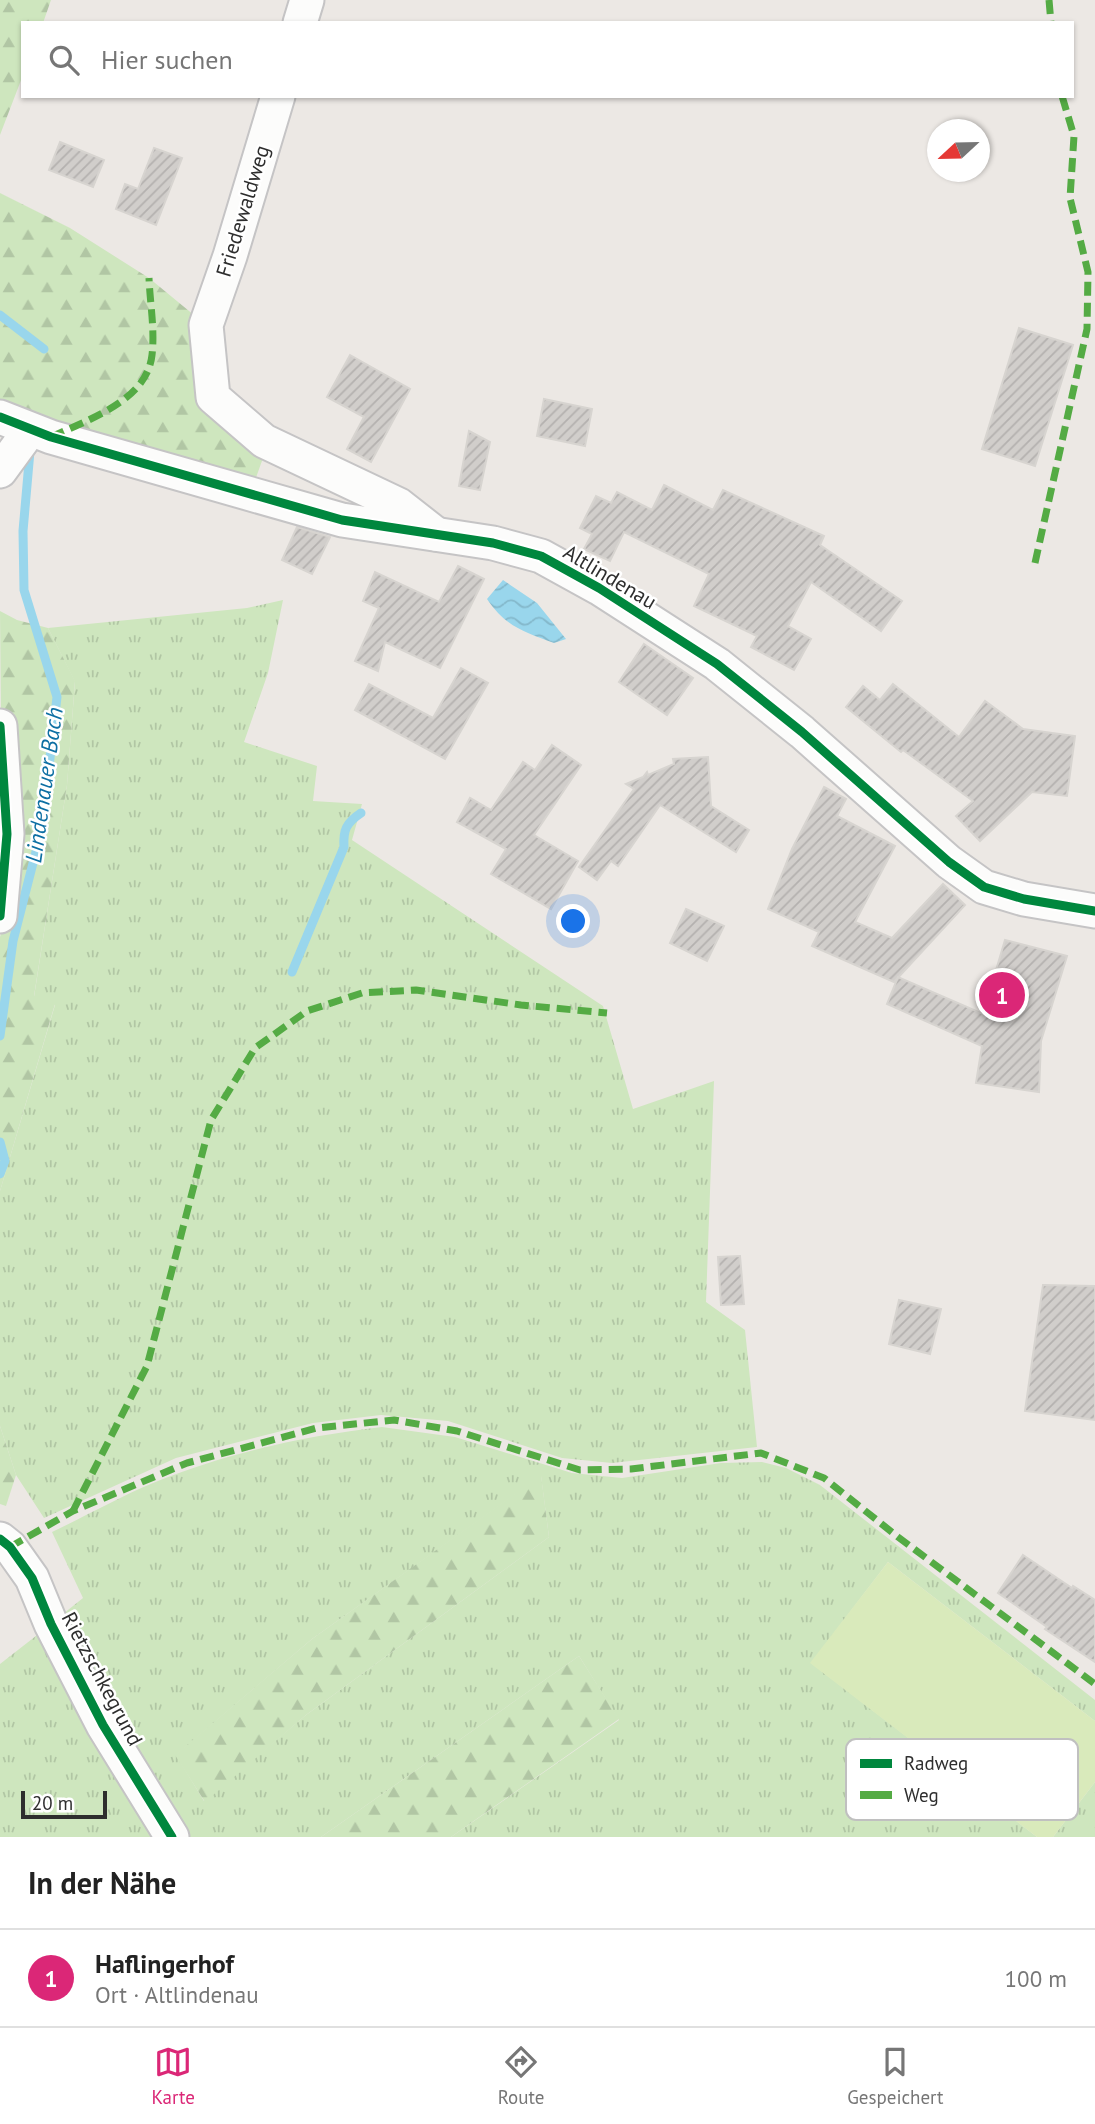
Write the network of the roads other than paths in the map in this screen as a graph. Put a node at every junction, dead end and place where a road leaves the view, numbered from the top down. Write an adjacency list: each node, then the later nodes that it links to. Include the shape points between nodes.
1 (307, 0): 2 (street)
2 (301, 21)
3 (277, 98): 7 (street, Friedewaldweg, via 206,325 213,397 264,441 399,505)
4 (0, 417): 5 (street, Altlindenau)
5 (30, 430): 6 (street); 7 (street, Altlindenau, via 342,520)
6 (0, 471)
7 (438, 536): 9 (street, Altlindenau, via 493,543 541,556 599,588 717,664 984,887)
8 (0, 726): 10 (street, via 7,834)
9 (1095, 911)
10 (0, 916)
11 (0, 1539): 12 (street, Rietzschkegrund, via 32,1578 103,1725)
12 (172, 1837)

